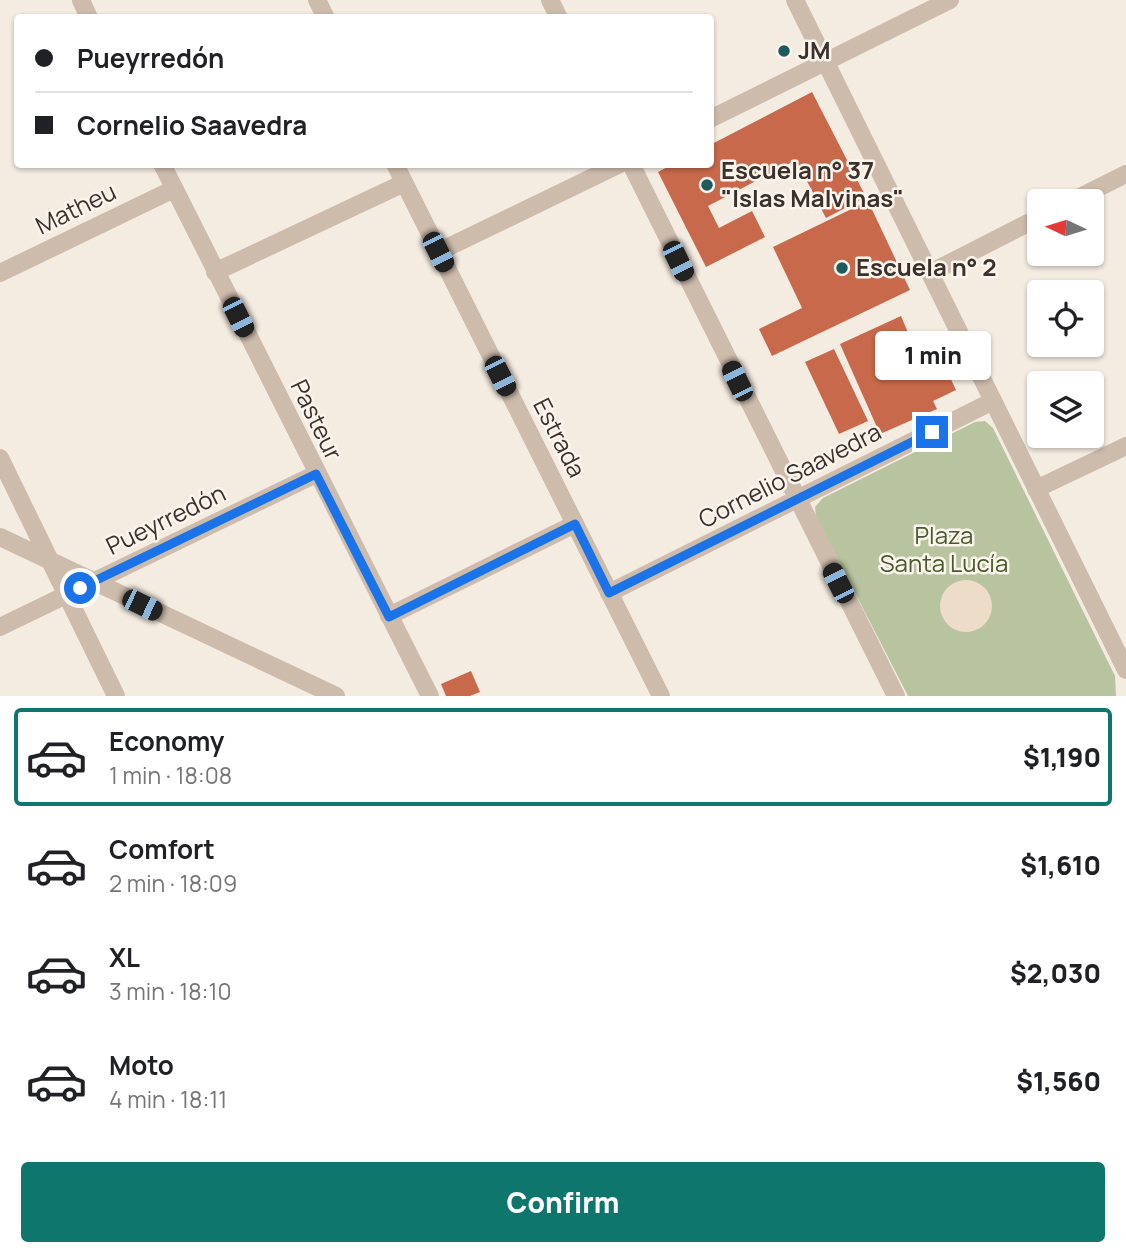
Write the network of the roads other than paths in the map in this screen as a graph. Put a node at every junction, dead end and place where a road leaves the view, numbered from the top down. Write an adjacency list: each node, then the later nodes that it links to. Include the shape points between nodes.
1 (795, 0): 3 (street)
2 (950, 0): 3 (street)
3 (825, 61): 4 (street); 17 (street)
4 (714, 117)
5 (164, 168): 11 (street, Pasteur)
6 (397, 168): 10 (street, Estrada)
7 (612, 168): 14 (street)
8 (633, 168): 23 (street)
9 (1126, 174): 12 (street)
10 (404, 183): 14 (street, Estrada); 15 (street)
11 (174, 188): 15 (street, Pasteur); 16 (street, Matheu)
12 (1096, 189)
13 (1027, 224): 17 (street)
14 (438, 252): 24 (street, Estrada)
15 (215, 272): 21 (street, Pasteur)
16 (0, 273)
17 (930, 273): 18 (street)
18 (993, 401): 22 (street); 23 (street, Cornelio Saavedra)
19 (1126, 446): 22 (street)
20 (0, 458): 26 (street)
21 (316, 474): 27 (street, Pueyrredón); 30 (street, Pasteur)
22 (1036, 489): 32 (street)
23 (796, 501): 28 (street, Cornelio Saavedra); 37 (street)
24 (575, 524): 28 (street, Estrada); 30 (street)
25 (0, 537): 26 (street)
26 (50, 561): 27 (street); 29 (street)
27 (94, 582): 29 (street, Pueyrredón); 34 (street)
28 (609, 593): 36 (street, Estrada)
29 (67, 595): 31 (street, Pueyrredón); 33 (street)
30 (389, 617): 35 (street, Pasteur)
31 (0, 627)
32 (1126, 670)
33 (116, 696)
34 (336, 696)
35 (430, 696)
36 (661, 696)
37 (896, 696)

